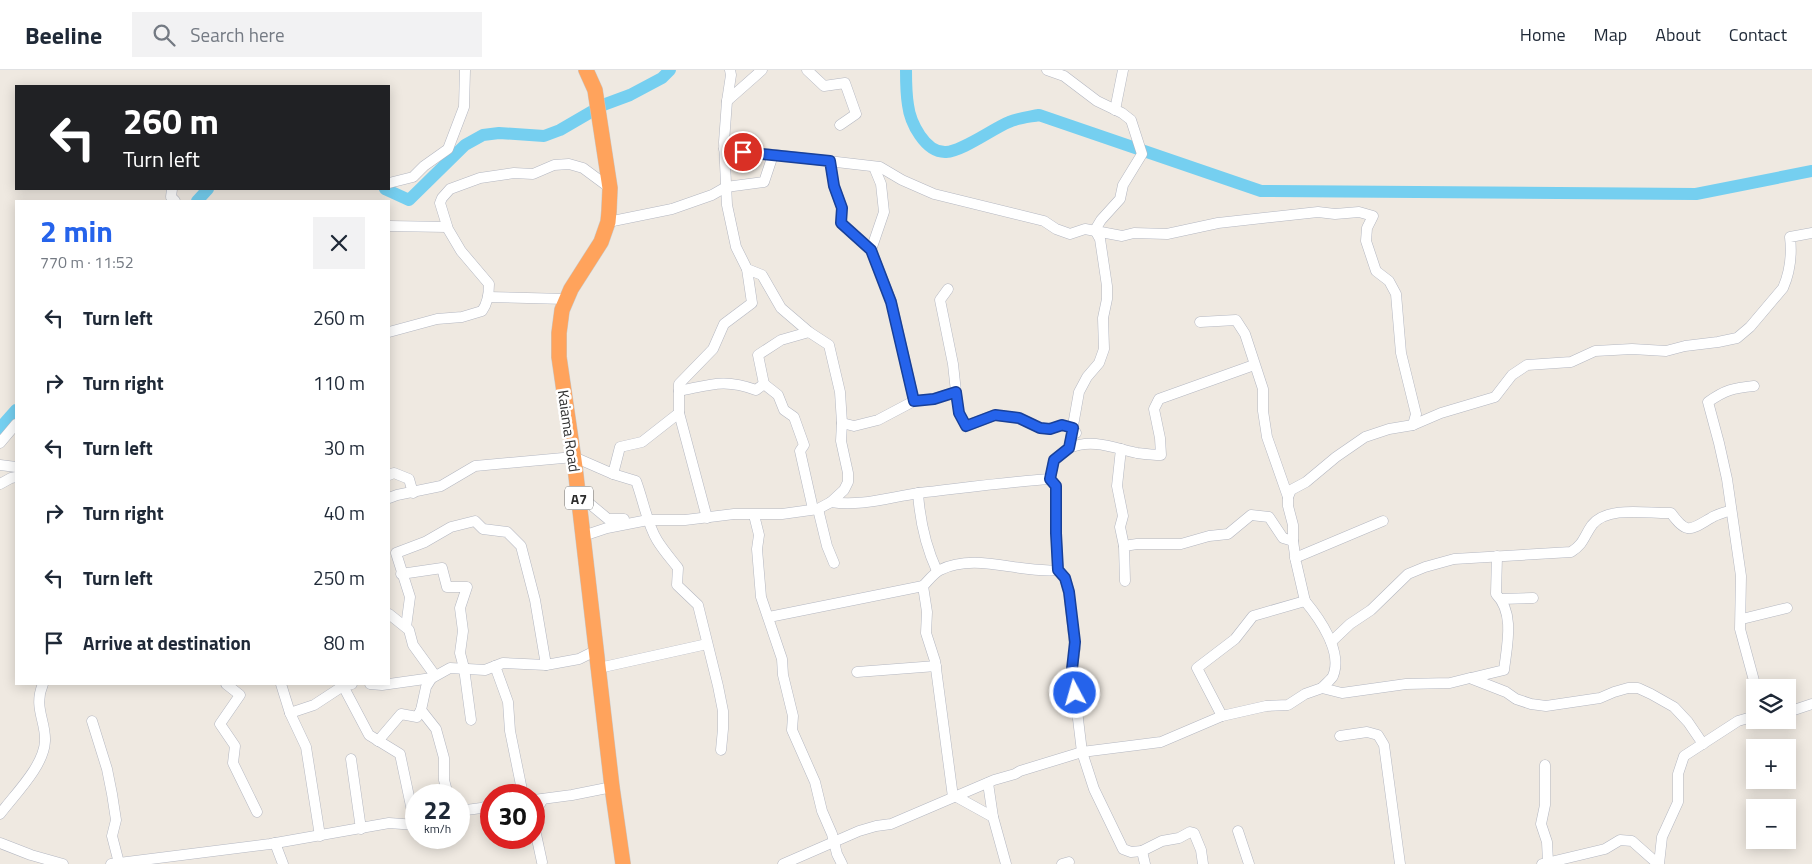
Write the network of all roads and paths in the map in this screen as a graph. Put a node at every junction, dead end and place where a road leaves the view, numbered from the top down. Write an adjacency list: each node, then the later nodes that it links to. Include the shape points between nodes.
1 (465, 70): 15 (street, via 464,108 448,149 413,177)
2 (586, 70): 17 (highway, Kaiama Road / A7, via 595,90)
3 (730, 70): 8 (street)
4 (762, 70): 8 (street)
5 (808, 70): 10 (street, via 824,86 845,83 856,114)
6 (1123, 70): 9 (street)
7 (1051, 71): 9 (street)
8 (727, 101): 11 (street)
9 (1115, 110): 21 (street, via 1131,120 1142,154 1123,185 1120,199)
10 (840, 125)
11 (724, 149): 12 (street); 16 (street)
12 (773, 155): 13 (street); 16 (street, via 764,182)
13 (830, 161): 14 (street); 23 (street, via 842,208 841,223)
14 (874, 167): 21 (street, via 934,194 1044,221 1070,234 1085,229); 23 (street, via 881,184 884,212)
15 (390, 183)
16 (726, 187): 18 (street, via 712,196 672,209); 24 (street, via 726,205 736,247)
17 (610, 188): 18 (highway, Kaiama Road / A7); 20 (street, via 584,168 569,164 554,165 533,174 514,173 471,180 450,189 442,198)
18 (608, 222): 27 (highway, Kaiama Road / A7, via 595,253)
19 (390, 226): 20 (street)
20 (446, 227): 26 (street, via 489,284)
21 (1095, 230): 40 (street, via 1122,236 1168,234 1218,223 1308,212 1359,212 1372,216 1366,241 1376,271 1389,281 1396,294 1401,353 1416,414); 41 (street, via 1100,239 1107,286 1104,349 1099,363 1081,389)
22 (1812, 233): 40 (street, via 1790,237 1792,253 1783,288 1737,338 1666,351 1595,351 1571,362 1527,365 1512,375 1495,397)
23 (871, 250): 36 (street, via 891,302)
24 (747, 269): 30 (street, via 762,275 781,308); 34 (street, via 752,304 724,324 713,349 680,384)
25 (948, 289): 35 (street, via 940,300)
26 (488, 298): 27 (street); 29 (street, via 482,311)
27 (566, 299): 46 (highway, Kaiama Road / A7, via 560,320 559,357)
28 (1200, 322): 31 (street, via 1236,320 1245,334)
29 (390, 332)
30 (809, 332): 32 (street, via 781,340 758,355); 38 (street, via 829,344 838,381)
31 (1254, 365): 45 (street, via 1159,400 1154,409 1161,455); 57 (street, via 1263,389 1267,437)
32 (764, 384): 34 (street, via 756,390 742,384 722,382); 60 (street, via 778,396 784,410 794,417 804,445 800,451)
33 (1754, 386): 61 (street, via 1722,392 1708,402 1727,479)
34 (679, 392): 37 (street)
35 (956, 392): 36 (street); 41 (street, via 959,413 966,426 995,415 1019,418 1040,428 1062,425)
36 (914, 401): 38 (street, via 878,420 854,426)
37 (679, 413): 49 (street, via 642,442 620,447); 63 (street)
38 (842, 424): 59 (street, via 841,440 848,482)
39 (15, 425): 42 (street)
40 (1413, 425): 57 (street, via 1389,428 1366,437)
41 (1073, 428): 43 (street, via 1078,436); 44 (street)
42 (0, 442)
43 (1094, 443): 44 (street); 45 (street)
44 (1069, 448): 52 (street, via 1054,460)
45 (1121, 449): 68 (street, via 1117,486)
46 (574, 457): 49 (street); 54 (street, via 475,466 441,486); 56 (highway, Kaiama Road / A7)
47 (0, 465): 48 (street)
48 (15, 467)
49 (613, 474): 64 (street, via 636,481)
50 (390, 475): 54 (street, via 409,479)
51 (15, 477): 53 (street)
52 (1050, 479): 55 (street); 72 (street, via 1056,486)
53 (0, 484)
54 (412, 493): 58 (street)
55 (918, 493): 59 (street, via 846,504); 73 (street, via 919,518 928,552)
56 (578, 494): 64 (street, via 608,519); 66 (highway, Kaiama Road / A7)
57 (1288, 496): 67 (street)
58 (390, 498)
59 (831, 502): 60 (street)
60 (816, 509): 62 (street); 71 (street)
61 (1731, 510): 69 (street, via 1692,529 1680,525 1671,513 1617,512 1593,524 1580,547 1572,552); 83 (street, via 1741,576)
62 (754, 515): 63 (street); 82 (street, via 759,535 761,597)
63 (707, 518): 64 (street)
64 (648, 520): 66 (street); 86 (street, via 656,540 678,568 677,585 698,605)
65 (1383, 521): 70 (street)
66 (583, 536): 87 (highway, Kaiama Road / A7)
67 (1293, 542): 68 (street, via 1283,538 1269,517 1251,515 1228,534 1181,544); 70 (street)
68 (1124, 546): 75 (street)
69 (1497, 556): 78 (street, via 1496,594); 85 (street, via 1454,559 1408,574)
70 (1295, 558): 79 (street)
71 (834, 563)
72 (1058, 570): 73 (street, via 988,564 953,565); 115 (street, via 1065,578 1069,592 1075,649 1072,669)
73 (938, 571): 76 (street)
74 (401, 574): 84 (street, via 410,597); 88 (street, via 396,553 426,542 451,527 475,521 483,529 507,532 521,546 535,600); 91 (street, via 442,568 447,587 467,587 460,608 463,631 460,653)
75 (1125, 581)
76 (923, 586): 82 (street); 90 (street, via 926,633)
77 (1533, 598): 78 (street)
78 (1501, 599): 95 (street, via 1509,626 1504,670)
79 (1305, 601): 85 (street); 107 (street, via 1253,616 1235,639 1197,668)
80 (1787, 608): 83 (street)
81 (390, 615): 84 (street)
82 (769, 617): 134 (street, via 782,659 793,716 792,730 815,782)
83 (1742, 619): 96 (street, via 1740,629)
84 (406, 627): 94 (street, via 413,645 434,674)
85 (1331, 642): 102 (street, via 1335,660 1332,677)
86 (707, 644): 92 (street); 114 (street, via 723,711)
87 (597, 650): 88 (street, via 579,659); 92 (highway, Kaiama Road / A7)
88 (546, 665): 89 (street)
89 (495, 666): 91 (street, via 485,670); 121 (street, via 508,702 510,732)
90 (936, 666): 93 (street); 123 (street)
91 (464, 668): 94 (street, via 450,668); 109 (street)
92 (599, 668): 122 (highway, Kaiama Road / A7)
93 (857, 672)
94 (432, 678): 97 (street); 105 (street, via 426,686)
95 (1470, 678): 102 (street, via 1450,683 1406,684 1342,693); 113 (street, via 1516,699 1546,706 1600,698 1628,688 1638,688 1674,707)
96 (1754, 679)
97 (390, 684)
98 (43, 685): 126 (street, via 38,708 45,741 41,760)
99 (227, 685): 125 (street, via 240,695 220,724 235,746 233,764)
100 (280, 685): 106 (street)
101 (346, 685): 106 (street, via 314,705); 112 (street, via 369,735)
102 (1322, 688): 107 (street, via 1288,704)
103 (1812, 704): 104 (street)
104 (1796, 709)
105 (421, 710): 112 (street, via 417,717 401,714); 120 (street, via 436,729 444,758)
106 (290, 713): 131 (street, via 306,747)
107 (1222, 716): 115 (street, via 1161,742)
108 (1746, 719): 113 (street)
109 (471, 720)
110 (92, 721): 141 (street, via 112,794 116,820 112,836)
111 (1340, 736): 149 (street, via 1368,732 1378,735 1384,745)
112 (378, 741): 119 (street, via 400,754)
113 (1703, 744): 150 (street, via 1684,756 1678,774 1678,802 1662,837)
114 (721, 750)
115 (1082, 752): 118 (street); 136 (street, via 1094,789 1123,849)
116 (351, 759): 129 (street)
117 (1545, 765): 139 (street, via 1545,805 1541,824 1547,842)
118 (988, 783): 123 (street); 127 (street)
119 (407, 784)
120 (445, 784)
121 (521, 784)
122 (612, 786): 124 (street); 143 (highway, Kaiama Road / A7)
123 (954, 797): 127 (street); 134 (street, via 892,824 867,828)
124 (545, 799)
125 (257, 812)
126 (0, 814)
127 (993, 817): 145 (street)
128 (405, 824): 129 (street, via 389,823)
129 (362, 829): 131 (street)
130 (1238, 831): 148 (street)
131 (320, 836): 133 (street)
132 (0, 843): 140 (street)
133 (275, 843): 141 (street); 142 (street)
134 (834, 843): 138 (street); 144 (street)
135 (539, 849): 137 (street)
136 (1142, 851): 146 (street); 147 (street, via 1190,832 1194,833 1202,850)
137 (542, 862)
138 (788, 863)
139 (1545, 863): 150 (street, via 1605,849 1626,840 1632,841)
140 (64, 864)
141 (115, 864)
142 (283, 864)
143 (623, 864)
144 (842, 864)
145 (1006, 864)
146 (1145, 864)
147 (1203, 864)
148 (1249, 864)
149 (1400, 864)
150 (1659, 864)

